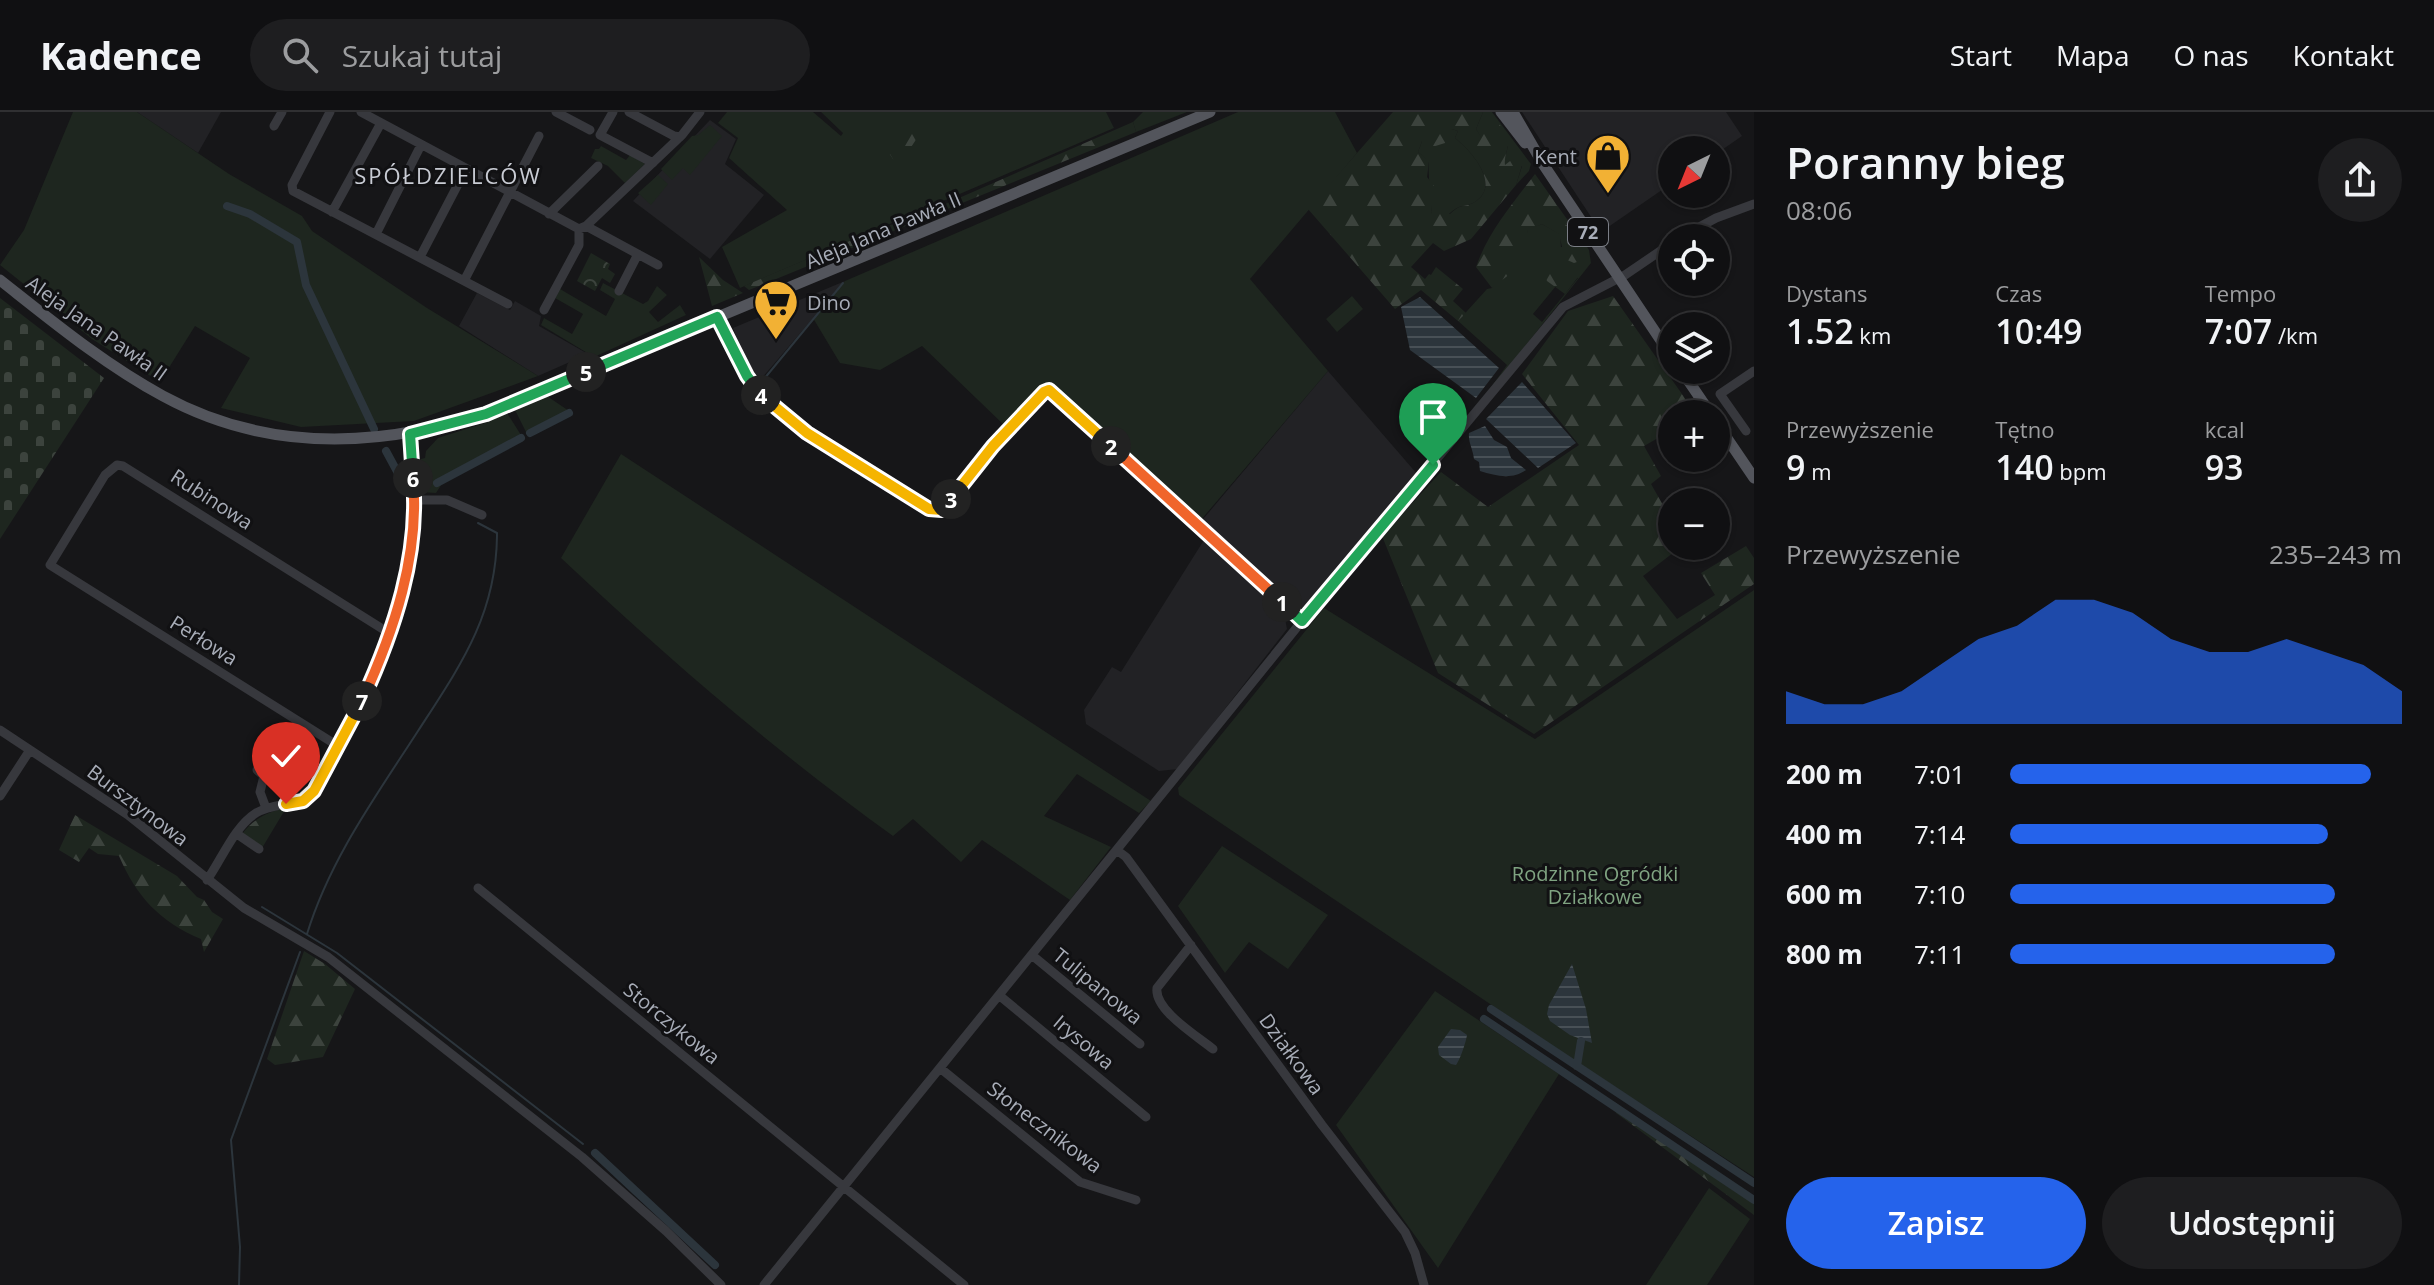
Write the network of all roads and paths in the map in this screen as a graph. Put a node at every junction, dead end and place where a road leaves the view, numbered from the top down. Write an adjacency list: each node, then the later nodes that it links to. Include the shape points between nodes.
1 (282, 112): 12 (street)
2 (330, 112): 23 (street, via 292,185 293,191)
3 (361, 112): 11 (street)
4 (556, 112): 13 (street)
5 (613, 112): 17 (street, via 600,135)
6 (629, 112): 15 (street)
7 (700, 112): 15 (street)
8 (1210, 112): 38 (main road, Aleja Jana Pawła II)
9 (1501, 112): 18 (main road, 72)
10 (1513, 112): 18 (main road, 72)
11 (381, 123): 16 (street); 23 (street)
12 (274, 126)
13 (590, 130)
14 (539, 136): 21 (street)
15 (680, 137): 17 (street)
16 (421, 145): 20 (street); 27 (street)
17 (653, 163): 26 (street)
18 (1543, 164): 32 (main road, 72)
19 (598, 166): 24 (street)
20 (466, 169): 21 (street); 30 (street)
21 (511, 193): 24 (street); 33 (street)
22 (1754, 204): 25 (street)
23 (332, 212): 27 (street)
24 (549, 214): 26 (street)
25 (1704, 224)
26 (582, 227): 29 (street); 37 (street, via 579,245)
27 (376, 234): 30 (street)
28 (1658, 252): 32 (street)
29 (638, 254): 31 (street); 35 (street)
30 (420, 257): 33 (street)
31 (658, 265)
32 (1619, 278): 39 (main road, 72); 48 (street, via 1563,307)
33 (465, 279): 36 (street)
34 (0, 280): 42 (main road, Aleja Jana Pawła II, via 120,370 202,414 264,432 315,439)
35 (619, 291)
36 (508, 304)
37 (544, 310)
38 (717, 317): 42 (main road, Aleja Jana Pawła II, via 486,414); 48 (street, via 762,396 807,433 936,511 1044,392 1053,391)
39 (1658, 336)
40 (1754, 371): 41 (street, via 1720,394)
41 (1746, 431)
42 (410, 434): 45 (street)
43 (1730, 443): 44 (main road)
44 (1754, 478)
45 (415, 500): 46 (street, via 447,500); 49 (street, via 409,564)
46 (482, 515)
47 (50, 565): 49 (street, Rubinowa, via 105,475 123,466); 51 (street, Perłowa)
48 (1302, 621): 57 (street)
49 (389, 633): 51 (street)
50 (0, 730): 52 (street, Bursztynowa)
51 (338, 746): 55 (street, via 307,798)
52 (30, 750): 54 (street); 59 (street, Bursztynowa, via 128,815)
53 (257, 770): 55 (street, via 264,776 260,792)
54 (0, 796)
55 (266, 808): 56 (street)
56 (237, 834): 58 (street); 59 (street)
57 (1121, 847): 61 (street, Działkowa); 62 (street)
58 (259, 849)
59 (207, 880): 70 (street, Bursztynowa, via 328,957 560,1139)
60 (478, 888): 68 (street, Storczykowa)
61 (1191, 945): 65 (street, via 1157,988 1157,1000); 73 (street, Działkowa, via 1405,1232)
62 (1033, 956): 63 (street); 64 (street, Tulipanowa)
63 (1000, 996): 66 (street); 67 (street, Irysowa)
64 (1140, 1044)
65 (1213, 1049)
66 (940, 1068): 68 (street); 69 (street, Słonecznikowa, via 1080,1182)
67 (1146, 1117)
68 (843, 1186): 71 (street); 72 (street, Storczykowa)
69 (1136, 1200)
70 (721, 1285)
71 (764, 1285)
72 (964, 1285)
73 (1424, 1285)

